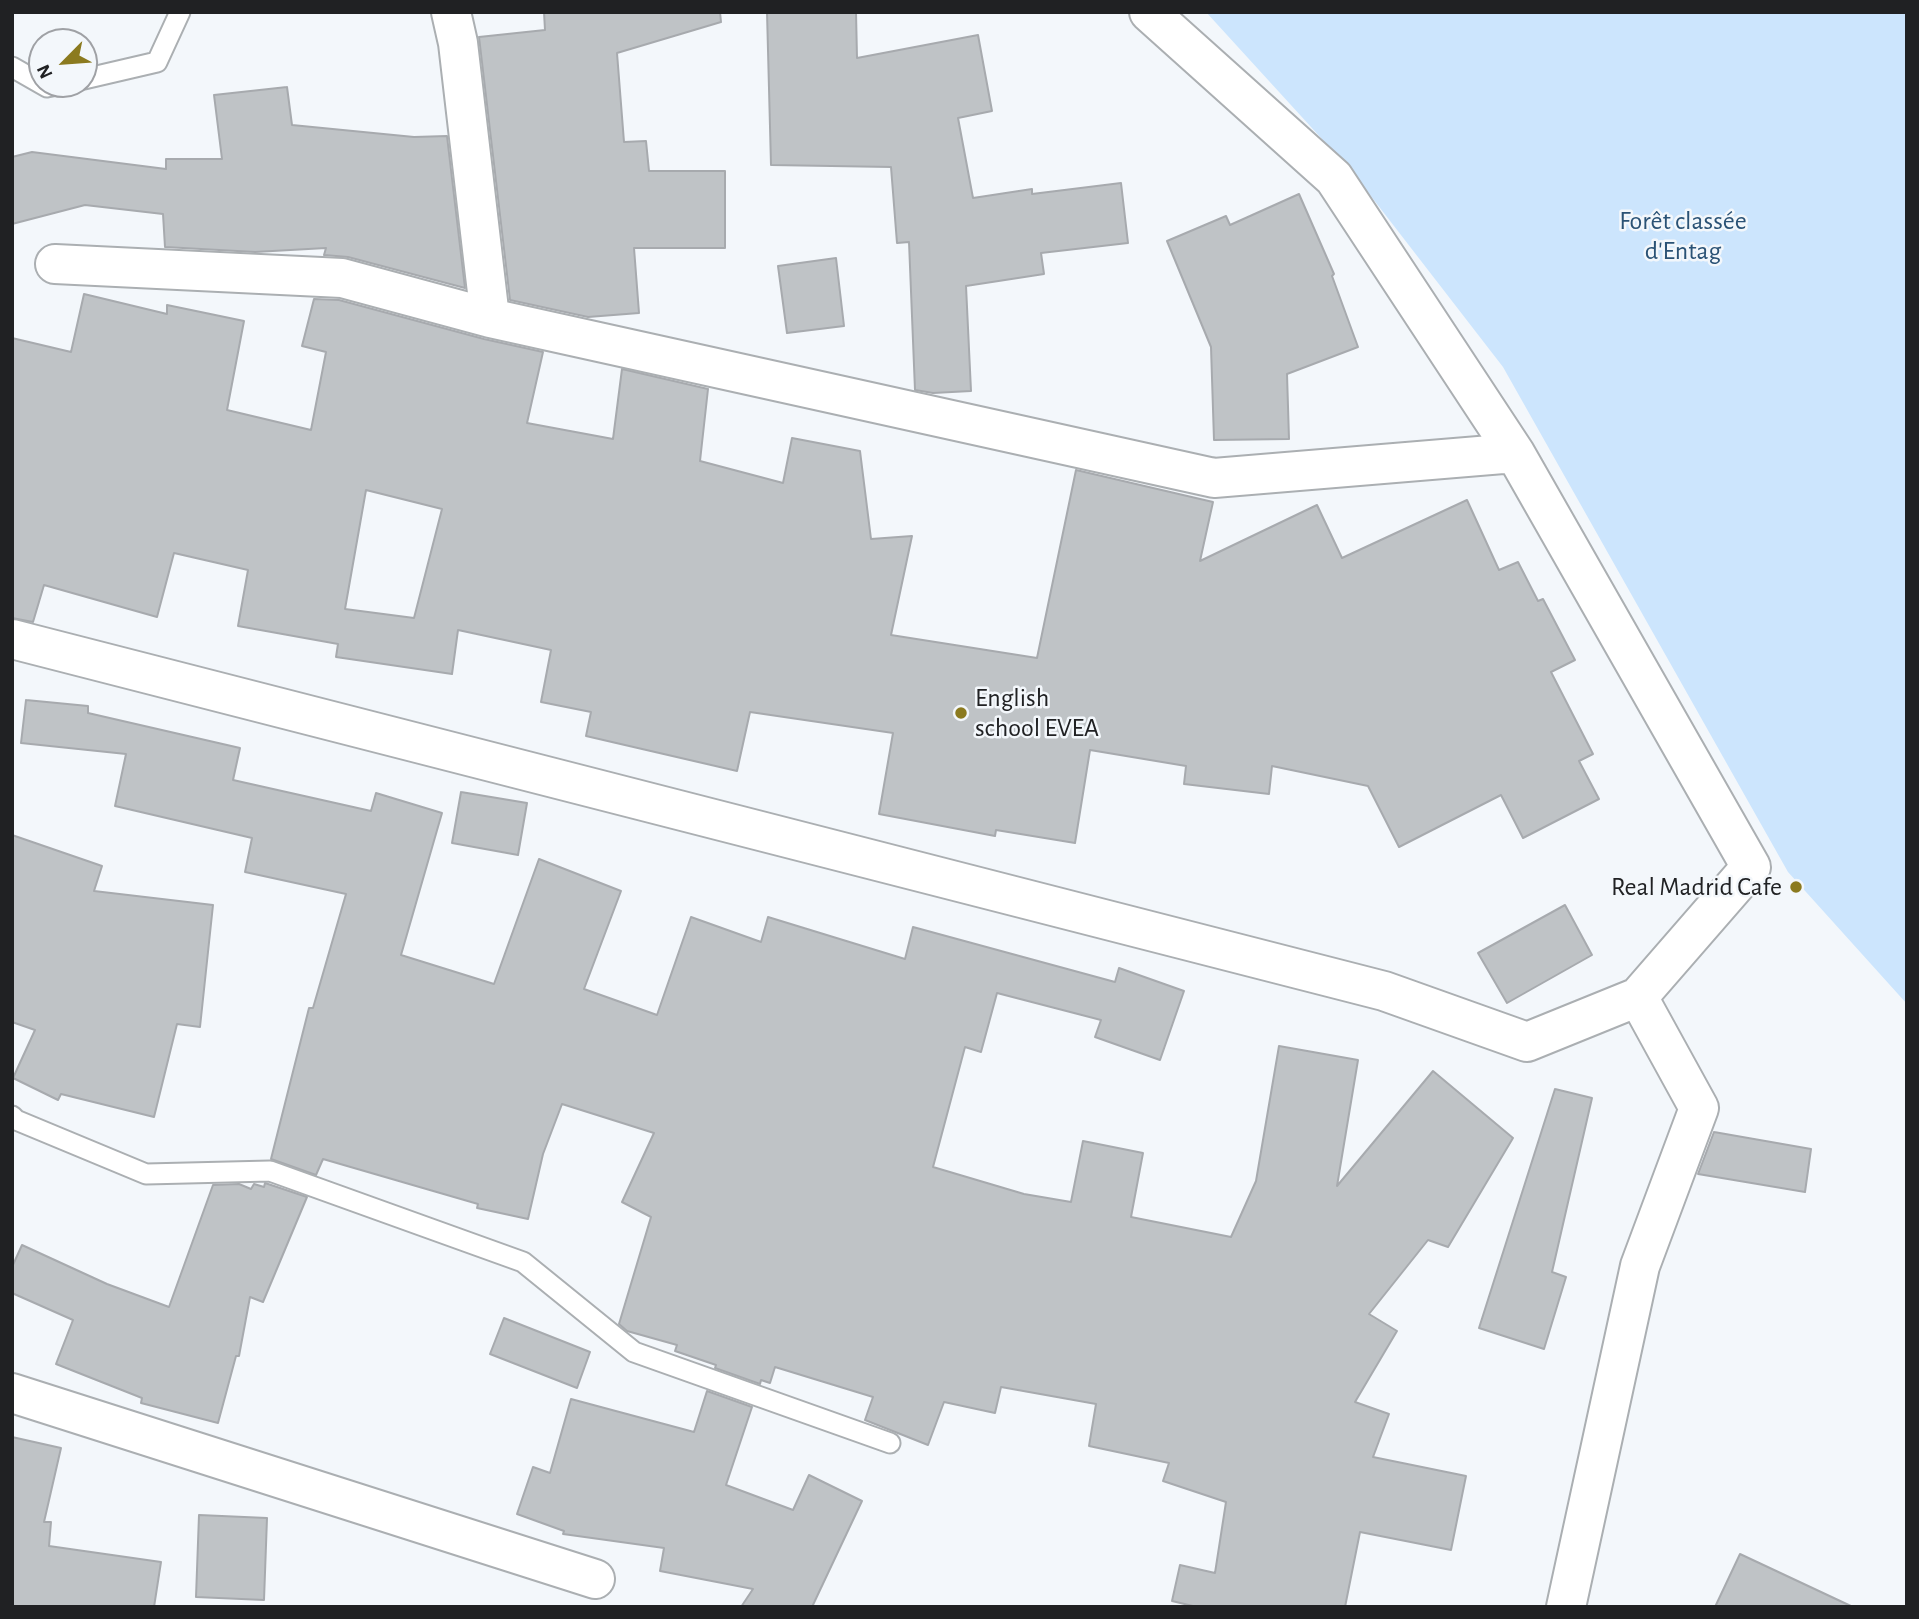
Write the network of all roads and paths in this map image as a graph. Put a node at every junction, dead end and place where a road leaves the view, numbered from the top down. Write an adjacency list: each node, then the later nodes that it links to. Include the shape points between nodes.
1 (180, 12): 6 (lane, via 157,62)
2 (452, 12): 8 (street)
3 (1149, 12): 9 (street, via 1334,178)
4 (12, 67): 5 (lane)
5 (28, 76)
6 (98, 76)
7 (55, 264): 8 (street, via 342,278)
8 (490, 318): 9 (street, via 1214,478)
9 (1515, 453): 11 (street, via 1751,867)
10 (14, 644): 11 (street, via 1384,992 1527,1042)
11 (1638, 997): 16 (street, via 1699,1108 1640,1266)
12 (13, 1121): 14 (lane, via 146,1174 270,1171 523,1262 634,1352)
13 (12, 1394): 15 (street)
14 (890, 1443)
15 (595, 1579)
16 (1566, 1607)

